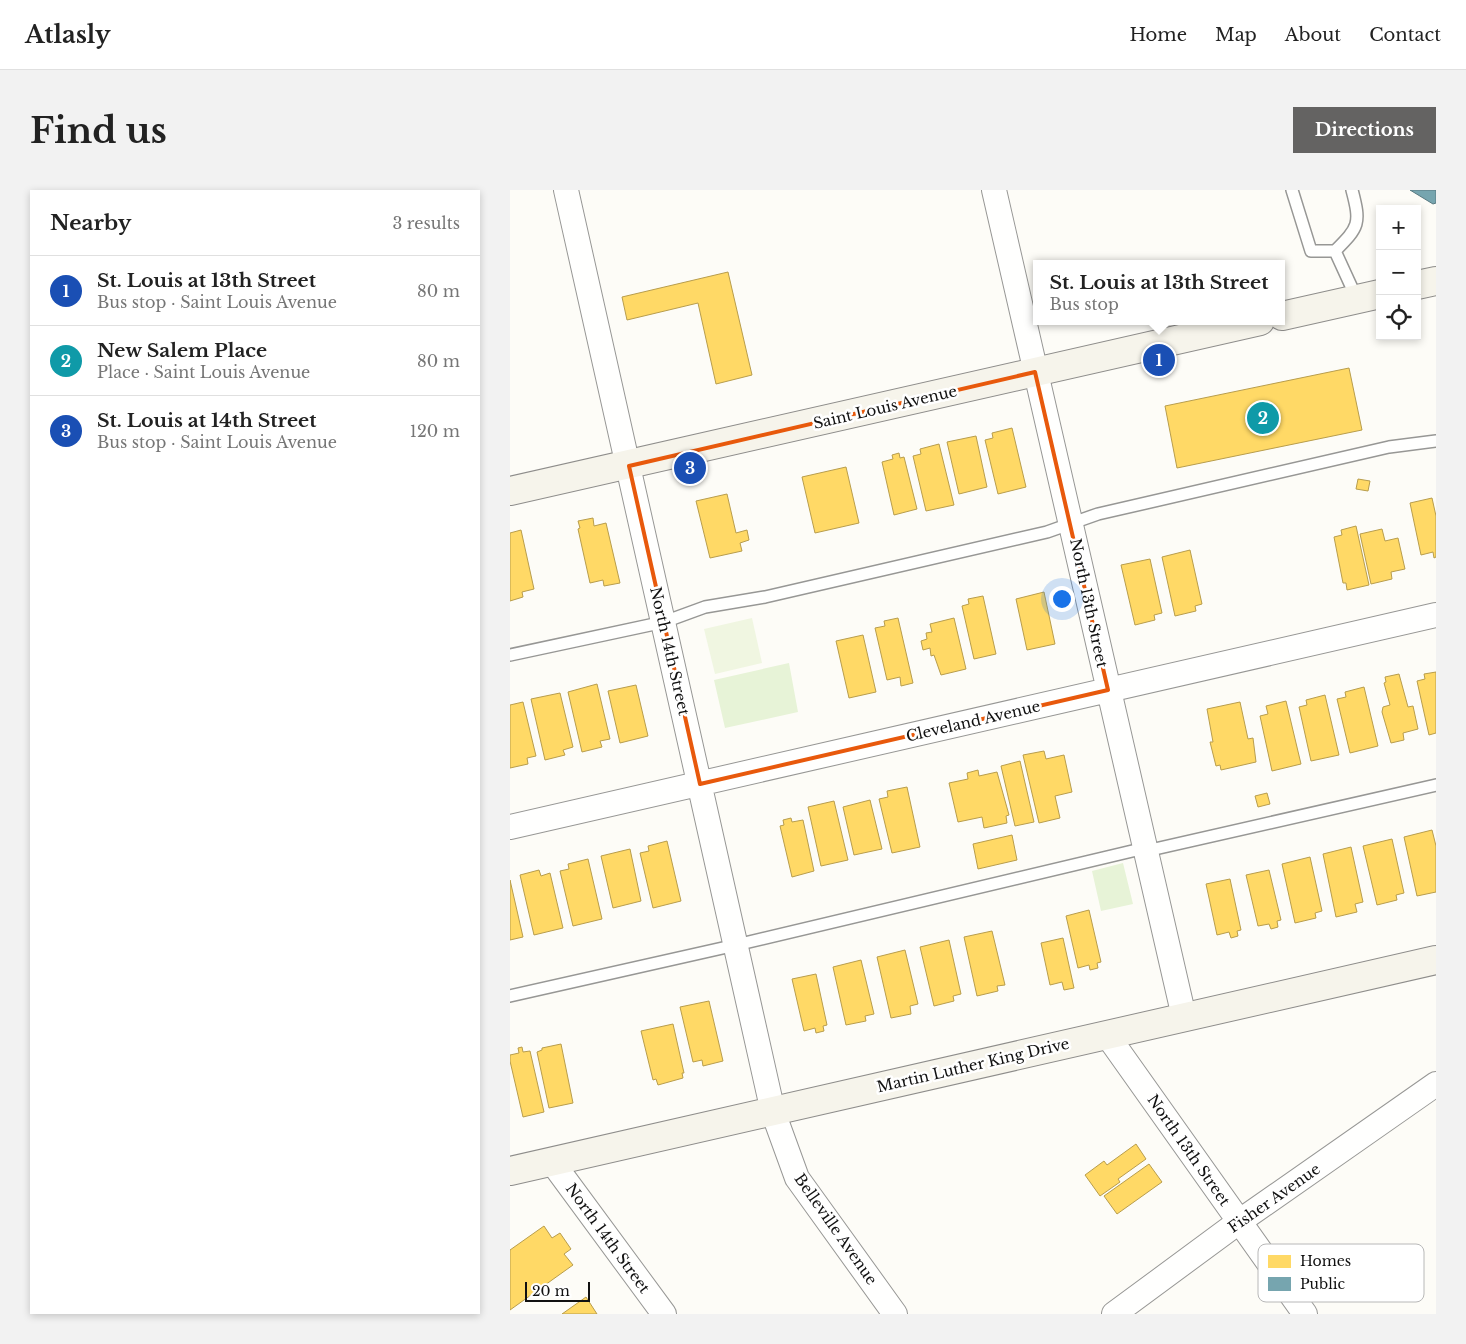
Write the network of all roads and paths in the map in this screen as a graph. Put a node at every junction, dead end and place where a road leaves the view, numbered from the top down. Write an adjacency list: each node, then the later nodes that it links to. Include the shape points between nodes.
1 (566, 190): 13 (street, North 14th Street)
2 (994, 190): 11 (street, North 13th Street)
3 (1292, 190): 5 (lane, via 1312,250)
4 (1352, 190): 5 (lane, via 1359,215 1354,232)
5 (1335, 252): 8 (lane)
6 (1436, 281): 7 (street)
7 (1421, 284)
8 (1368, 296): 9 (street)
9 (1285, 315)
10 (1242, 325): 11 (street, Saint Louis Avenue)
11 (1035, 372): 13 (street, Saint Louis Avenue); 15 (street, North 13th Street)
12 (1436, 441): 15 (lane, via 1388,446 1098,514)
13 (629, 466): 14 (street, Saint Louis Avenue); 17 (street, North 14th Street)
14 (510, 491)
15 (1072, 523): 17 (lane, via 1018,539 765,597 705,607); 19 (street, North 13th Street)
16 (1436, 616): 19 (street, Cleveland Avenue)
17 (664, 622): 18 (lane); 20 (street, North 14th Street)
18 (510, 655)
19 (1108, 690): 20 (street, Cleveland Avenue); 23 (street, North 13th Street)
20 (700, 784): 22 (street, Cleveland Avenue); 24 (street, North 14th Street)
21 (1436, 785): 23 (lane)
22 (510, 827)
23 (1146, 850): 24 (lane); 27 (street, North 13th Street)
24 (736, 945): 26 (lane); 30 (street, North 14th Street)
25 (1436, 960): 27 (street, Martin Luther King Drive)
26 (510, 996)
27 (1184, 1016): 28 (street, Martin Luther King Drive)
28 (1107, 1034): 30 (street, Martin Luther King Drive); 33 (street, North 13th Street)
29 (1436, 1084): 33 (street, Fisher Avenue)
30 (772, 1112): 31 (street, Martin Luther King Drive); 37 (street, Belleville Avenue, via 798,1178)
31 (552, 1162): 32 (street, Martin Luther King Drive); 36 (street, North 14th Street)
32 (510, 1171)
33 (1240, 1222): 34 (street, North 13th Street); 38 (street, Fisher Avenue)
34 (1258, 1247)
35 (1297, 1302): 39 (street, North 13th Street)
36 (664, 1314)
37 (895, 1314)
38 (1114, 1314)
39 (1305, 1314)

